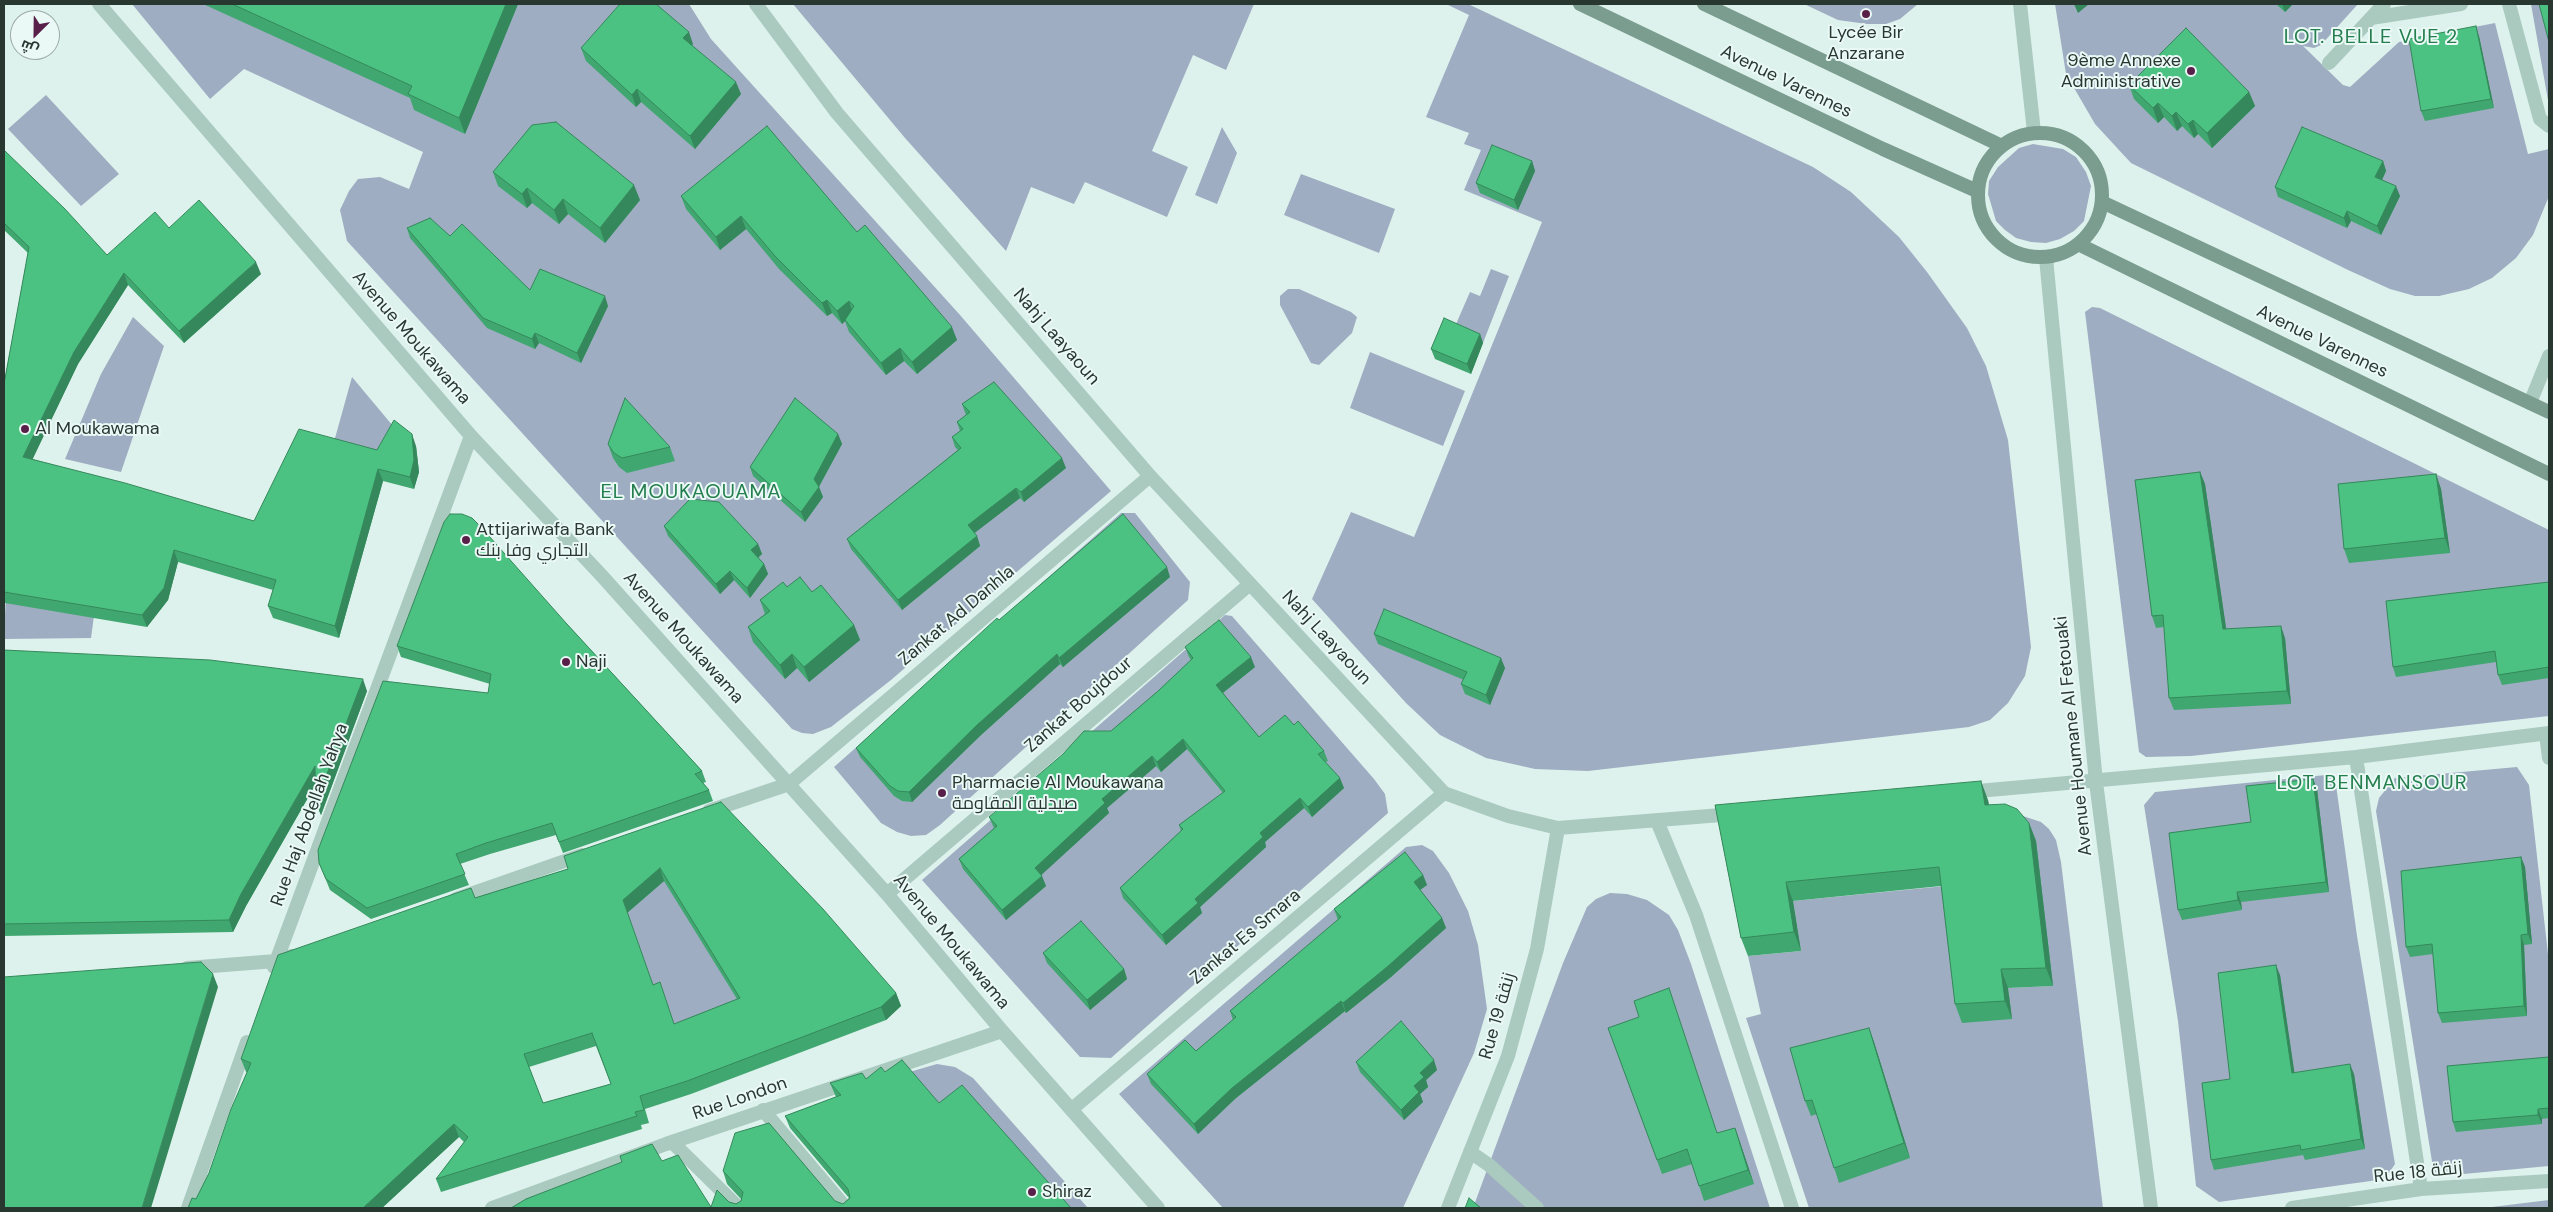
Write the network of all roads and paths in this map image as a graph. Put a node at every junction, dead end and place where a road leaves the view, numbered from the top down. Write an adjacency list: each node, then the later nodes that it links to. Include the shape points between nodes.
1 (99, 4): 21 (street, Avenue Moukawama)
2 (756, 4): 23 (street, Nahj Laayaoun, via 838,113)
3 (1580, 4): 14 (main road, Avenue Varennes)
4 (1704, 4): 13 (main road, Avenue Varennes)
5 (2020, 4): 12 (street)
6 (2384, 4): 9 (street)
7 (2461, 4): 9 (street)
8 (2509, 4): 11 (street, via 2540,119)
9 (2371, 18): 10 (street)
10 (2329, 63)
11 (2549, 126)
12 (2034, 132): 13 (main road); 15 (main road, via 2052,133 2069,139 2083,150 2094,163 2101,180)
13 (2002, 146): 14 (main road, via 1989,158 1981,174)
14 (1978, 191): 17 (main road, via 1979,209 1997,240 2012,250)
15 (2102, 202): 16 (main road, via 2091,231); 19 (main road, Avenue Varennes)
16 (2078, 244): 17 (main road); 22 (main road, Avenue Varennes)
17 (2046, 258): 28 (street, Avenue Houmane Al Fetouaki)
18 (2549, 356): 19 (street)
19 (2530, 403): 20 (main road, Avenue Varennes)
20 (2549, 412)
21 (471, 436): 29 (street, Avenue Moukawama); 40 (street, Rue Haj Abdellah Yahya)
22 (2549, 474)
23 (1150, 476): 24 (street, Nahj Laayaoun); 29 (street, Zankat Ad Danhla)
24 (1250, 584): 30 (street, Nahj Laayaoun); 37 (street, Zankat Boujdour)
25 (2548, 733): 26 (street); 27 (street)
26 (2356, 757): 28 (street); 50 (street)
27 (2549, 758)
28 (2096, 782): 31 (street); 59 (street, Avenue Houmane Al Fetouaki)
29 (789, 784): 33 (street); 37 (street, Avenue Moukawama)
30 (1444, 793): 35 (street, Nahj Laayaoun, via 1508,816); 45 (street, Zankat Es Smara)
31 (1951, 794)
32 (1748, 812): 34 (street, Nahj Laayaoun)
33 (700, 814)
34 (1657, 821): 35 (street, Nahj Laayaoun); 58 (street, via 1696,916)
35 (1558, 828): 48 (street, Rue 19 زنقة, via 1534,958 1508,1056)
36 (595, 851): 38 (street)
37 (887, 894): 44 (street, Avenue Moukawama)
38 (441, 904)
39 (303, 952): 40 (street)
40 (276, 961): 41 (street); 42 (street, Rue Haj Abdellah Yahya)
41 (176, 968)
42 (270, 980)
43 (253, 1025): 51 (street)
44 (1002, 1031): 45 (street, Avenue Moukawama); 46 (street, Rue London)
45 (1072, 1109): 55 (street, Avenue Moukawama)
46 (763, 1110): 47 (street, Rue London); 54 (street)
47 (672, 1142): 52 (street, Rue London); 53 (street)
48 (1470, 1152): 56 (street, Rue 19 زنقة); 57 (street)
49 (2549, 1181): 50 (street, Rue 18 زنقة)
50 (2421, 1189): 60 (street, Rue 18 زنقة)
51 (188, 1208)
52 (492, 1208)
53 (739, 1208)
54 (846, 1208)
55 (1158, 1208)
56 (1448, 1208)
57 (1536, 1208)
58 (1792, 1208)
59 (2151, 1208)
60 (2292, 1208)

